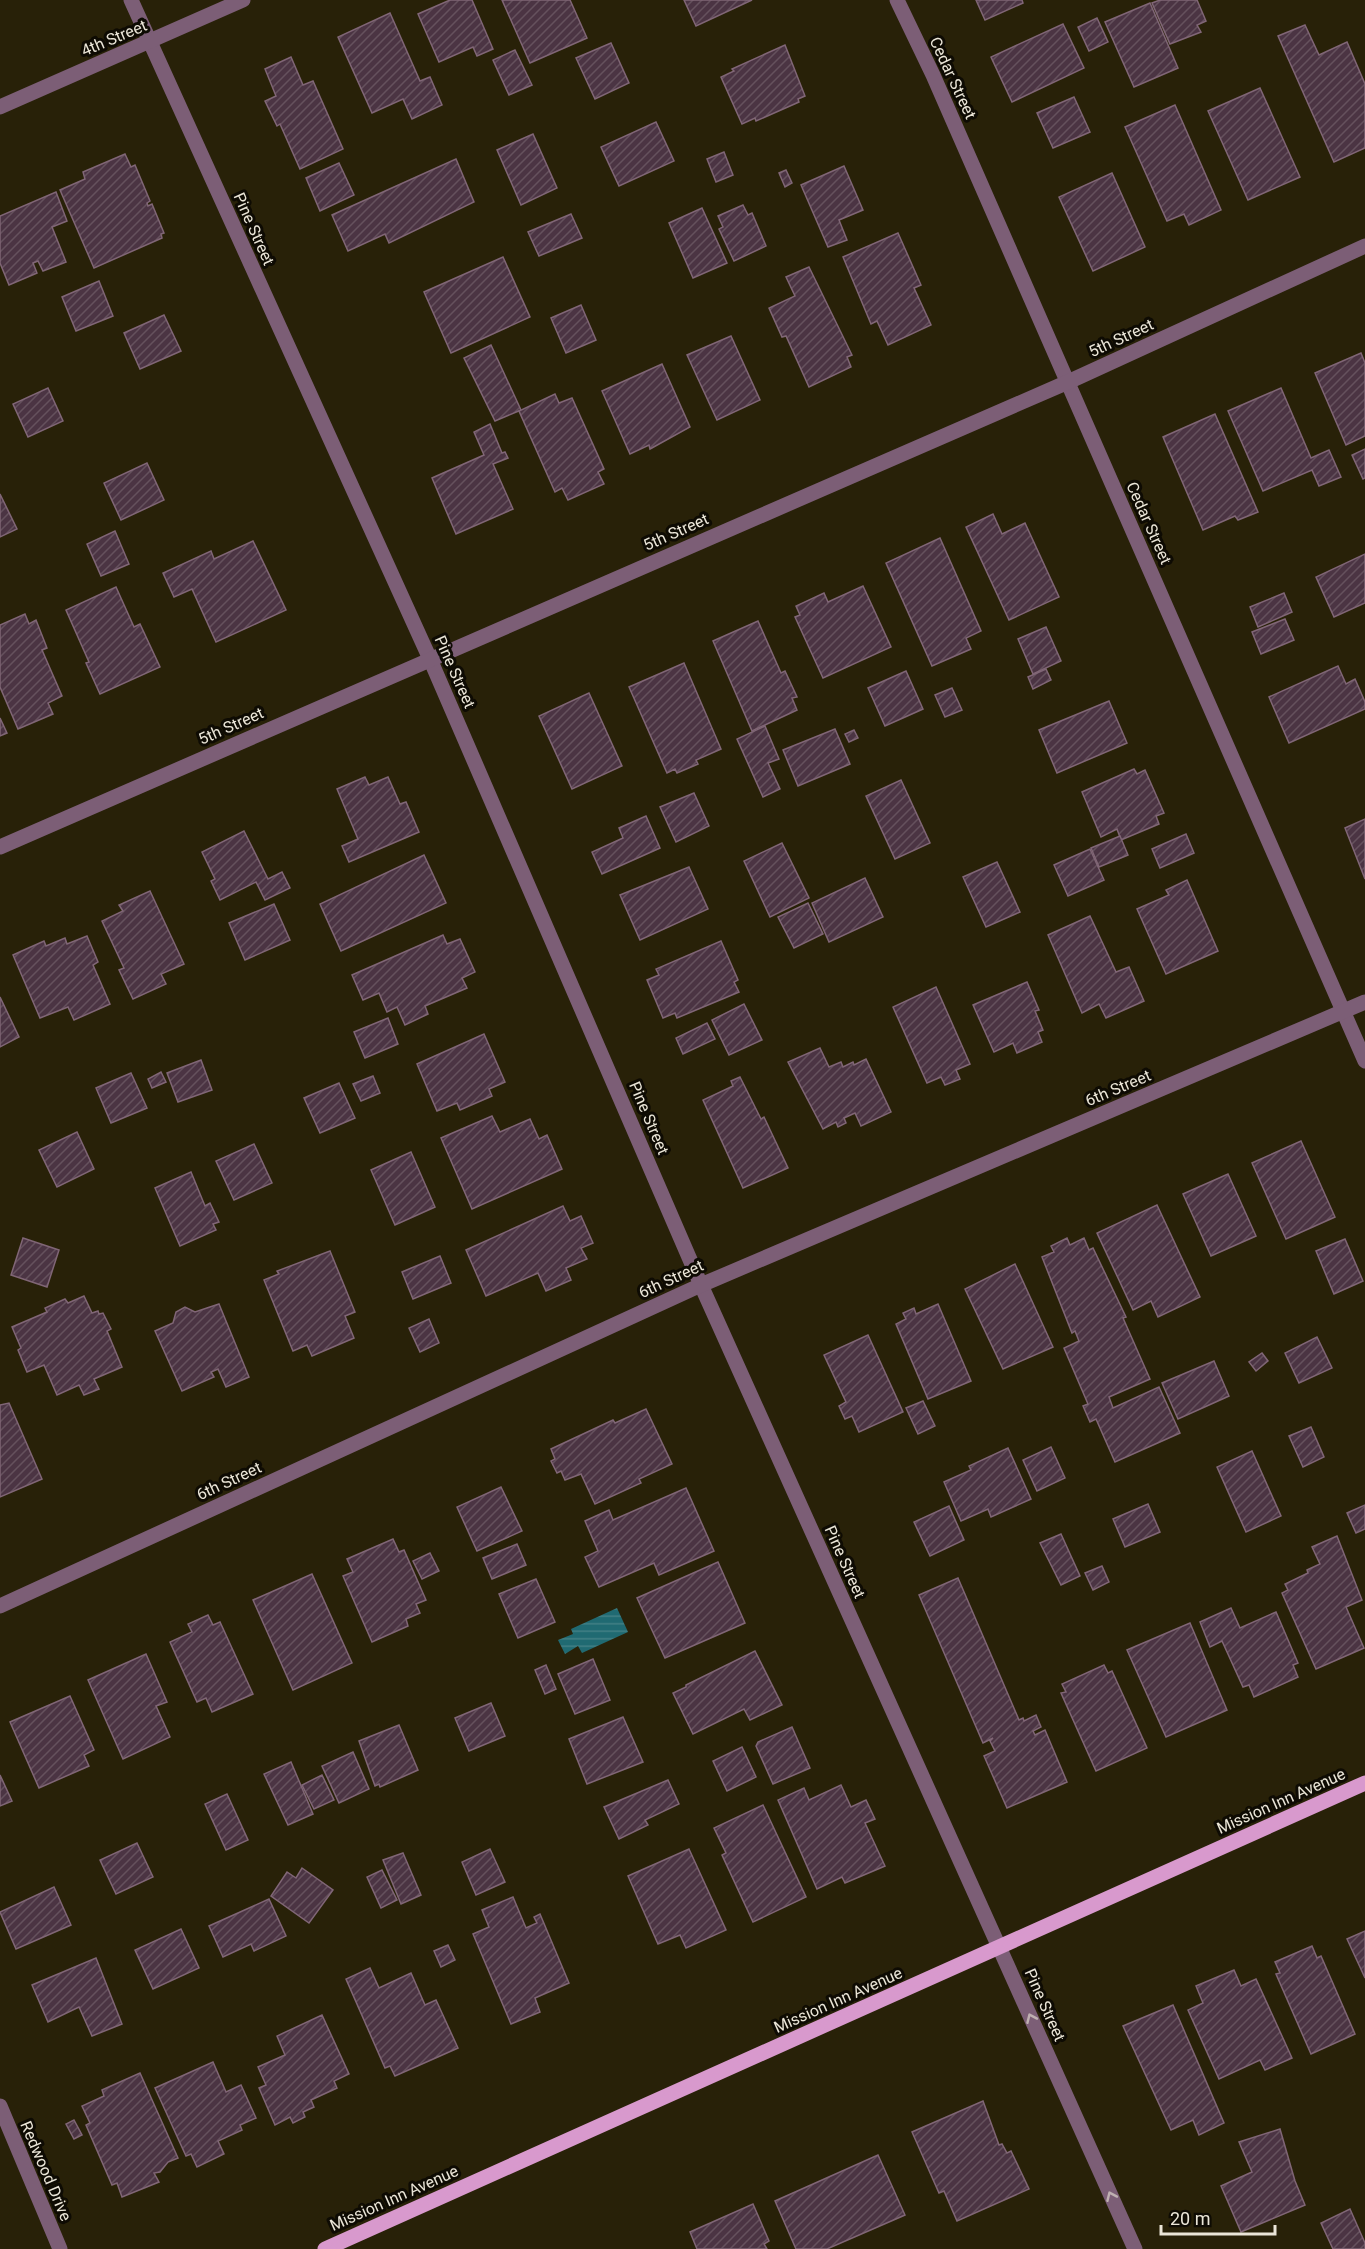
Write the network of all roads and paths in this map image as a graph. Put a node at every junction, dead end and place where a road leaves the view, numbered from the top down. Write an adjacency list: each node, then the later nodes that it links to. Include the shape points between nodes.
1 (131, 0): 4 (street, Pine Street)
2 (243, 0): 4 (street, 4th Street)
3 (897, 0): 7 (street, Cedar Street)
4 (150, 42): 5 (street, 4th Street); 8 (street, Pine Street)
5 (0, 107)
6 (1365, 246): 7 (street, 5th Street)
7 (1068, 382): 8 (street, 5th Street); 11 (street, Cedar Street)
8 (430, 659): 9 (street, 5th Street); 13 (street, Pine Street)
9 (0, 847)
10 (1365, 1002): 11 (street, 6th Street)
11 (1343, 1011): 12 (street, Cedar Street); 13 (street, 6th Street)
12 (1365, 1062)
13 (701, 1285): 14 (street, 6th Street); 16 (street, Pine Street)
14 (0, 1606)
15 (1365, 1784): 16 (main road, Mission Inn Avenue)
16 (999, 1948): 19 (main road, Mission Inn Avenue); 20 (street, Pine Street, one-way to 16)
17 (0, 2106): 18 (street, Redwood Drive)
18 (60, 2249)
19 (325, 2249)
20 (1135, 2249)

